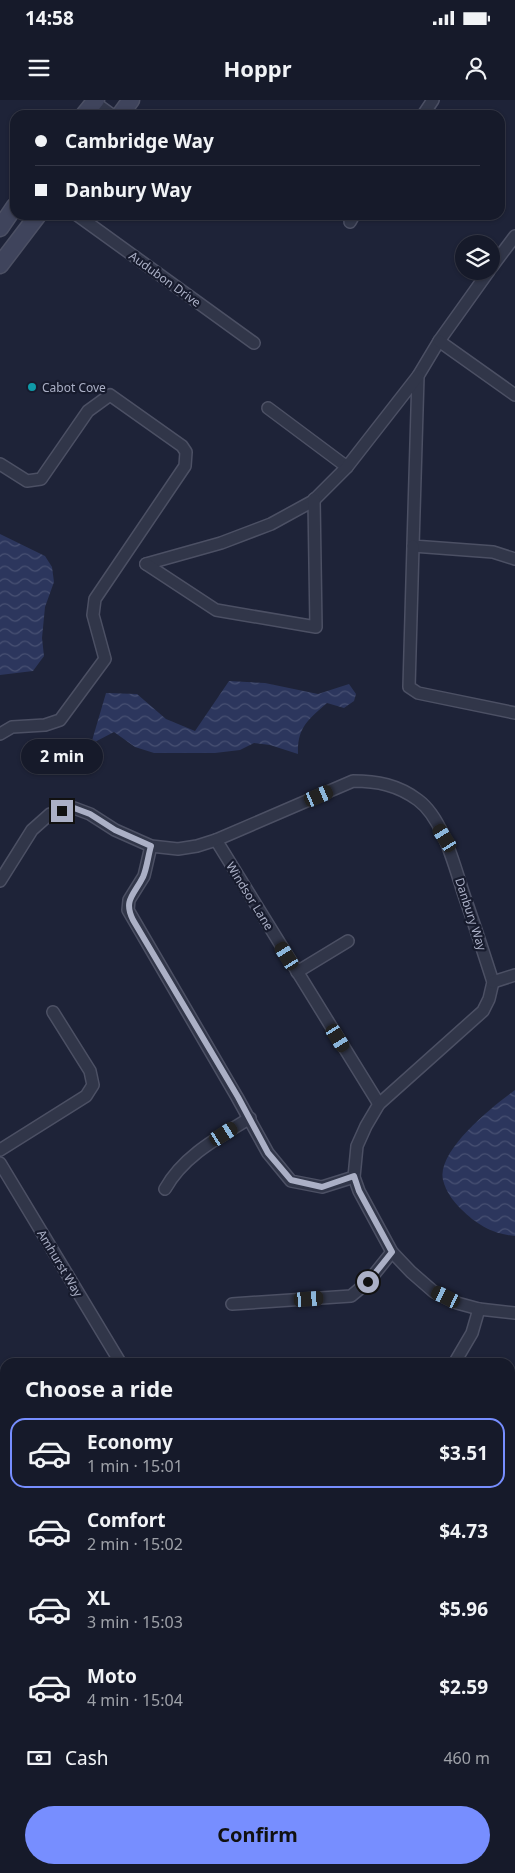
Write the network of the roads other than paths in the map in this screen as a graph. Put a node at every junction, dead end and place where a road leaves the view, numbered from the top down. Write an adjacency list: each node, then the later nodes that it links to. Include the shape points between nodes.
1 (10, 213): 4 (main road)
2 (34, 220): 7 (main road)
3 (83, 220): 10 (street, Audubon Drive)
4 (0, 228)
5 (515, 236): 6 (street)
6 (500, 256)
7 (0, 265)
8 (483, 280): 9 (street)
9 (439, 341): 11 (street); 12 (street)
10 (254, 343)
11 (418, 376): 15 (street); 17 (street)
12 (515, 395)
13 (268, 408): 15 (street)
14 (0, 464): 20 (street, via 27,481 41,480 88,411 110,395 186,452 185,466 95,599 93,615 105,659 60,720 45,725 12,727)
15 (347, 466): 16 (street)
16 (314, 499): 16 (street, via 271,524 221,544 146,564 216,610 316,627)
17 (413, 546): 18 (street, via 493,552); 19 (street, via 409,687 418,693)
18 (515, 559)
19 (515, 713)
20 (0, 734)
21 (216, 840): 22 (street, Danbury Way, via 178,849); 25 (street, Windsor Lane); 27 (street, Danbury Way, via 353,781 375,781 403,790 428,810 445,838)
22 (151, 846): 23 (street, Danbury Way, via 74,808 50,814 32,830); 30 (street, via 144,876 129,900 128,910)
23 (0, 881)
24 (348, 941): 25 (street)
25 (298, 972): 29 (street, Windsor Lane)
26 (515, 975): 27 (street)
27 (493, 982): 29 (street, via 483,1010)
28 (53, 1012): 31 (street, via 90,1071 93,1085 86,1096)
29 (379, 1104): 33 (street, via 357,1146)
30 (250, 1118): 33 (street, via 268,1153 291,1180 322,1187); 34 (street, via 211,1142 173,1173)
31 (0, 1150)
32 (0, 1163): 39 (street, Amhurst Way)
33 (354, 1176): 35 (street)
34 (165, 1188)
35 (392, 1252): 36 (street, via 368,1282 351,1296); 37 (street, via 434,1292)
36 (232, 1304)
37 (479, 1309): 38 (street); 40 (street, via 472,1333)
38 (515, 1312)
39 (118, 1358)
40 (457, 1358)

